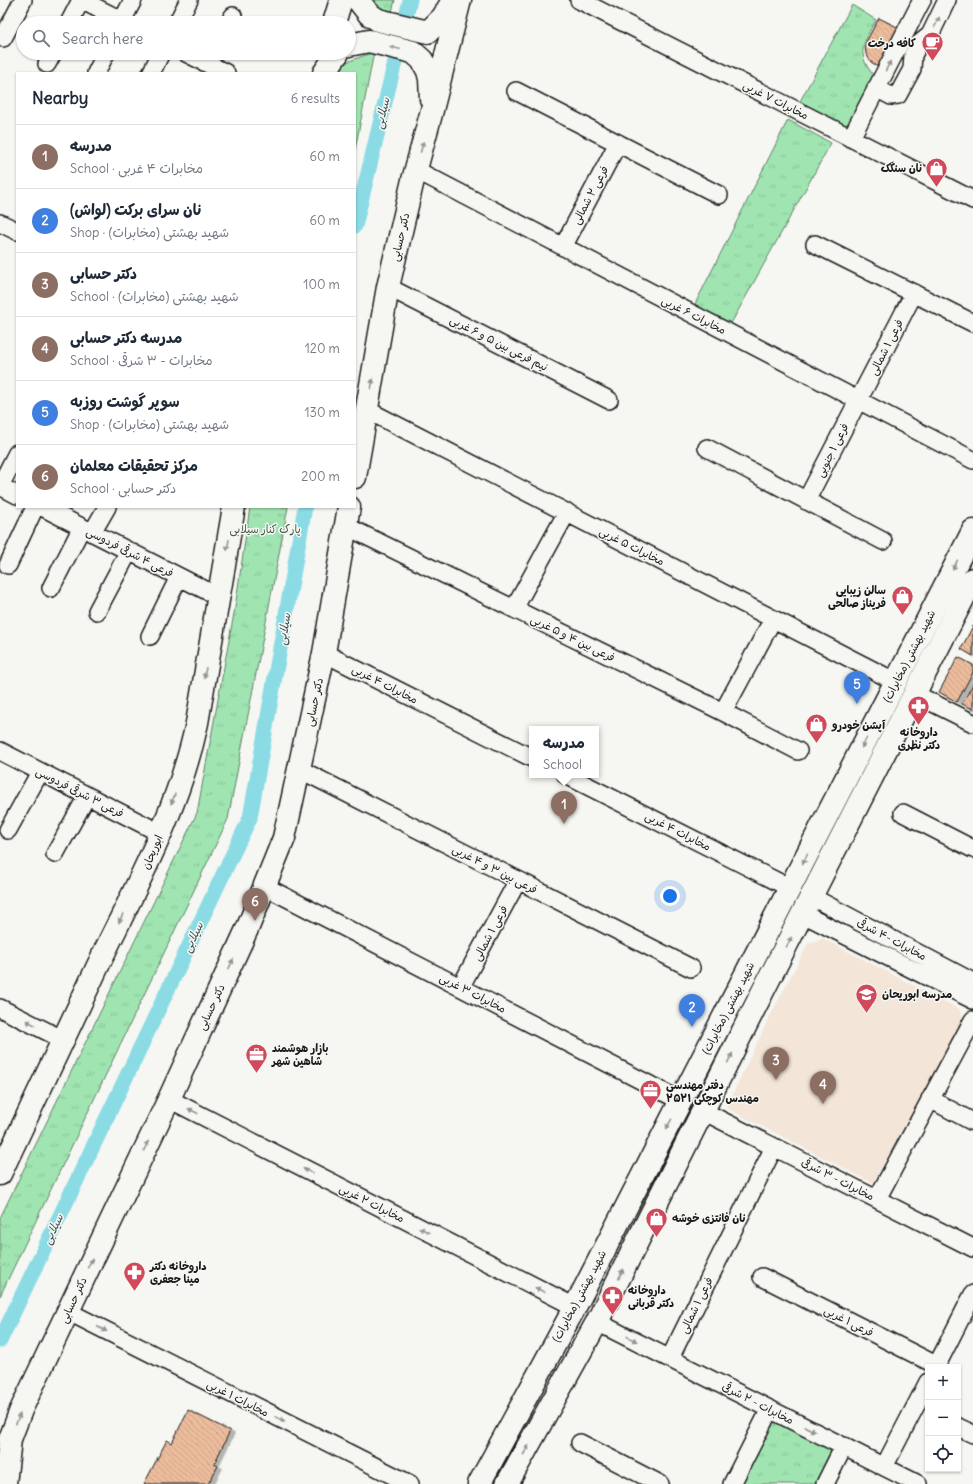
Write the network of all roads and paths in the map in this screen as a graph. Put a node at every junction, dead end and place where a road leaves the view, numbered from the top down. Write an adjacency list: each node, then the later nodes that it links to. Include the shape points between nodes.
1 (23, 0): 17 (street)
2 (81, 0): 12 (street); 13 (street)
3 (133, 0): 14 (street)
4 (189, 0): 15 (street)
5 (341, 0): 16 (main road)
6 (358, 0): 7 (main road, via 364,9 378,20 428,32 443,17)
7 (453, 0)
8 (460, 0): 31 (main road, دکتر حسابی)
9 (579, 0): 32 (street, مخابرات ۷ غربی)
10 (922, 0): 29 (street, one-way to 10)
11 (947, 0): 29 (street, one-way to 11, via 891,96 898,95 912,69 919,44 930,35)
12 (73, 16)
13 (112, 16)
14 (126, 16)
15 (181, 16)
16 (336, 16)
17 (3, 38)
18 (357, 43): 31 (main road, one-way to 18, via 430,79 422,60 413,52)
19 (102, 60): 24 (street)
20 (158, 60): 25 (street)
21 (324, 60): 27 (main road)
22 (333, 60): 28 (main road)
23 (207, 63): 26 (street)
24 (96, 72)
25 (152, 72)
26 (224, 72)
27 (320, 72)
28 (325, 72)
29 (876, 88): 32 (street)
30 (516, 91): 33 (street)
31 (432, 114): 34 (main road, دکتر حسابی, one-way to 31)
32 (850, 138): 36 (street, مخابرات ۷ غربی)
33 (618, 143): 35 (street); 38 (street, فرعی ۲ شمالی)
34 (416, 170): 38 (street, مخابرات ۶ غربی); 39 (main road, دکتر حسابی)
35 (718, 195)
36 (973, 200)
37 (815, 244): 40 (street)
38 (563, 247): 43 (street, مخابرات ۶ غربی)
39 (388, 287): 42 (street, نیم فرعی بین ۵ و ۶ غربی); 44 (main road, دکتر حسابی, one-way to 39)
40 (914, 293): 41 (street); 43 (street, فرعی ۱ شمالی)
41 (973, 323)
42 (609, 400)
43 (858, 400): 47 (street, مخابرات ۶ غربی); 51 (street, فرعی ۱ جنوبی)
44 (367, 410): 48 (main road, دکتر حسابی); 56 (street, مخابرات ۵ غربی)
45 (707, 448): 51 (street)
46 (16, 455): 49 (street)
47 (973, 460)
48 (356, 471)
49 (0, 486): 50 (street)
50 (16, 494)
51 (806, 501): 60 (street)
52 (41, 508): 62 (street)
53 (44, 508): 58 (street, فرعی ۴ شرقی فردوسی)
54 (106, 508): 58 (street)
55 (234, 508): 66 (main road, ابوریحان, one-way to 66)
56 (567, 512): 68 (street); 71 (street, مخابرات ۵ غربی)
57 (348, 517): 68 (street, فرعی بین ۴ و ۵ غربی); 73 (main road, دکتر حسابی)
58 (87, 530): 61 (street, فرعی ۴ شرقی فردوسی); 65 (street)
59 (973, 531): 67 (main road, شهید بهشتی (مخابرات), one-way to 67)
60 (883, 541)
61 (129, 552): 63 (street, فرعی ۴ شرقی فردوسی); 69 (street)
62 (8, 565)
63 (179, 577): 66 (street, فرعی ۴ شرقی فردوسی); 72 (street)
64 (973, 579): 70 (main road, شهید بهشتی (مخابرات))
65 (52, 588)
66 (219, 597): 87 (main road, ابوریحان, one-way to 87, via 191,749 184,774)
67 (937, 602): 70 (main road); 74 (main road, شهید بهشتی (مخابرات))
68 (514, 609): 76 (street, فرعی بین ۴ و ۵ غربی)
69 (97, 611)
70 (956, 612): 75 (main road, شهید بهشتی (مخابرات))
71 (773, 619): 74 (street, مخابرات ۵ غربی); 76 (street)
72 (150, 636)
73 (324, 653): 80 (street, مخابرات ۴ غربی); 81 (main road, دکتر حسابی)
74 (896, 682): 92 (main road, شهید بهشتی (مخابرات), one-way to 92)
75 (915, 694): 77 (street); 93 (main road, شهید بهشتی (مخابرات))
76 (723, 712): 79 (street, فرعی بین ۴ و ۵ غربی)
77 (973, 723)
78 (0, 751): 82 (street, فرعی ۳ شرقی فردوسی)
79 (798, 751)
80 (529, 756)
81 (299, 769): 90 (street, فرعی بین ۳ و ۴ غربی); 91 (main road, دکتر حسابی, via 284,838)
82 (40, 772): 84 (street, فرعی ۳ شرقی فردوسی); 86 (street)
83 (572, 778): 92 (street, مخابرات ۴ غربی)
84 (87, 796): 87 (street, فرعی ۳ شرقی فردوسی); 89 (street)
85 (903, 813): 88 (street)
86 (8, 830)
87 (160, 833): 100 (main road, ابوریحان, one-way to 100)
88 (973, 850)
89 (55, 854)
90 (518, 880): 94 (street, فرعی بین ۳ و ۴ غربی); 96 (street, فرعی ۱ شمالی)
91 (264, 886): 96 (street, مخابرات ۳ غربی); 101 (main road, دکتر حسابی, one-way to 91, via 248,927)
92 (790, 888): 103 (main road, شهید بهشتی (مخابرات))
93 (808, 906): 95 (street, مخابرات -۴ شرقی); 97 (street); 104 (main road, شهید بهشتی (مخابرات), one-way to 93)
94 (691, 968)
95 (972, 978)
96 (461, 986): 103 (street, مخابرات ۳ غربی)
97 (973, 1000)
98 (0, 1008): 100 (street, one-way to 98)
99 (973, 1020): 102 (street)
100 (62, 1039): 107 (main road, ابوریحان)
101 (169, 1099): 112 (street, مخابرات ۲ غربی, one-way to 101); 113 (main road, دکتر حسابی, one-way to 101)
102 (930, 1099): 105 (street); 108 (street)
103 (681, 1101): 112 (main road, شهید بهشتی (مخابرات), one-way to 112)
104 (703, 1111): 106 (street, مخابرات - ۳ شرقی); 114 (main road, شهید بهشتی (مخابرات), one-way to 104)
105 (973, 1122)
106 (774, 1147): 108 (street, مخابرات - ۳ شرقی); 115 (street, فرعی ۱ شمالی)
107 (0, 1174)
108 (877, 1199): 109 (street, مخابرات - ۳ شرقی)
109 (973, 1248)
110 (762, 1277): 116 (street, فرعی ۱ غربی)
111 (973, 1294): 117 (street)
112 (575, 1307): 130 (main road, شهید بهشتی (مخابرات))
113 (67, 1311): 123 (main road, دکتر حسابی, one-way to 113); 129 (street, مخابرات ۱ غربی, one-way to 129)
114 (597, 1322): 115 (street, مخابرات - ۲ شرقی, one-way to 115); 131 (main road, شهید بهشتی (مخابرات), one-way to 114)
115 (670, 1358): 120 (street, مخابرات - ۲ شرقی)
116 (932, 1364)
117 (937, 1364)
118 (925, 1395): 119 (street)
119 (922, 1408): 127 (street)
120 (770, 1409): 125 (street, مخابرات - ۲ شرقی, one-way to 125); 133 (street)
121 (961, 1428): 122 (street)
122 (973, 1434)
123 (10, 1439): 126 (main road); 128 (main road, دکتر حسابی)
124 (580, 1443): 132 (street)
125 (844, 1446): 127 (street, مخابرات - ۲ شرقی); 134 (street)
126 (0, 1458)
127 (884, 1467): 135 (street, مخابرات - ۲ شرقی)
128 (5, 1484)
129 (410, 1484)
130 (479, 1484)
131 (507, 1484)
132 (660, 1484)
133 (732, 1484)
134 (825, 1484)
135 (918, 1484)

